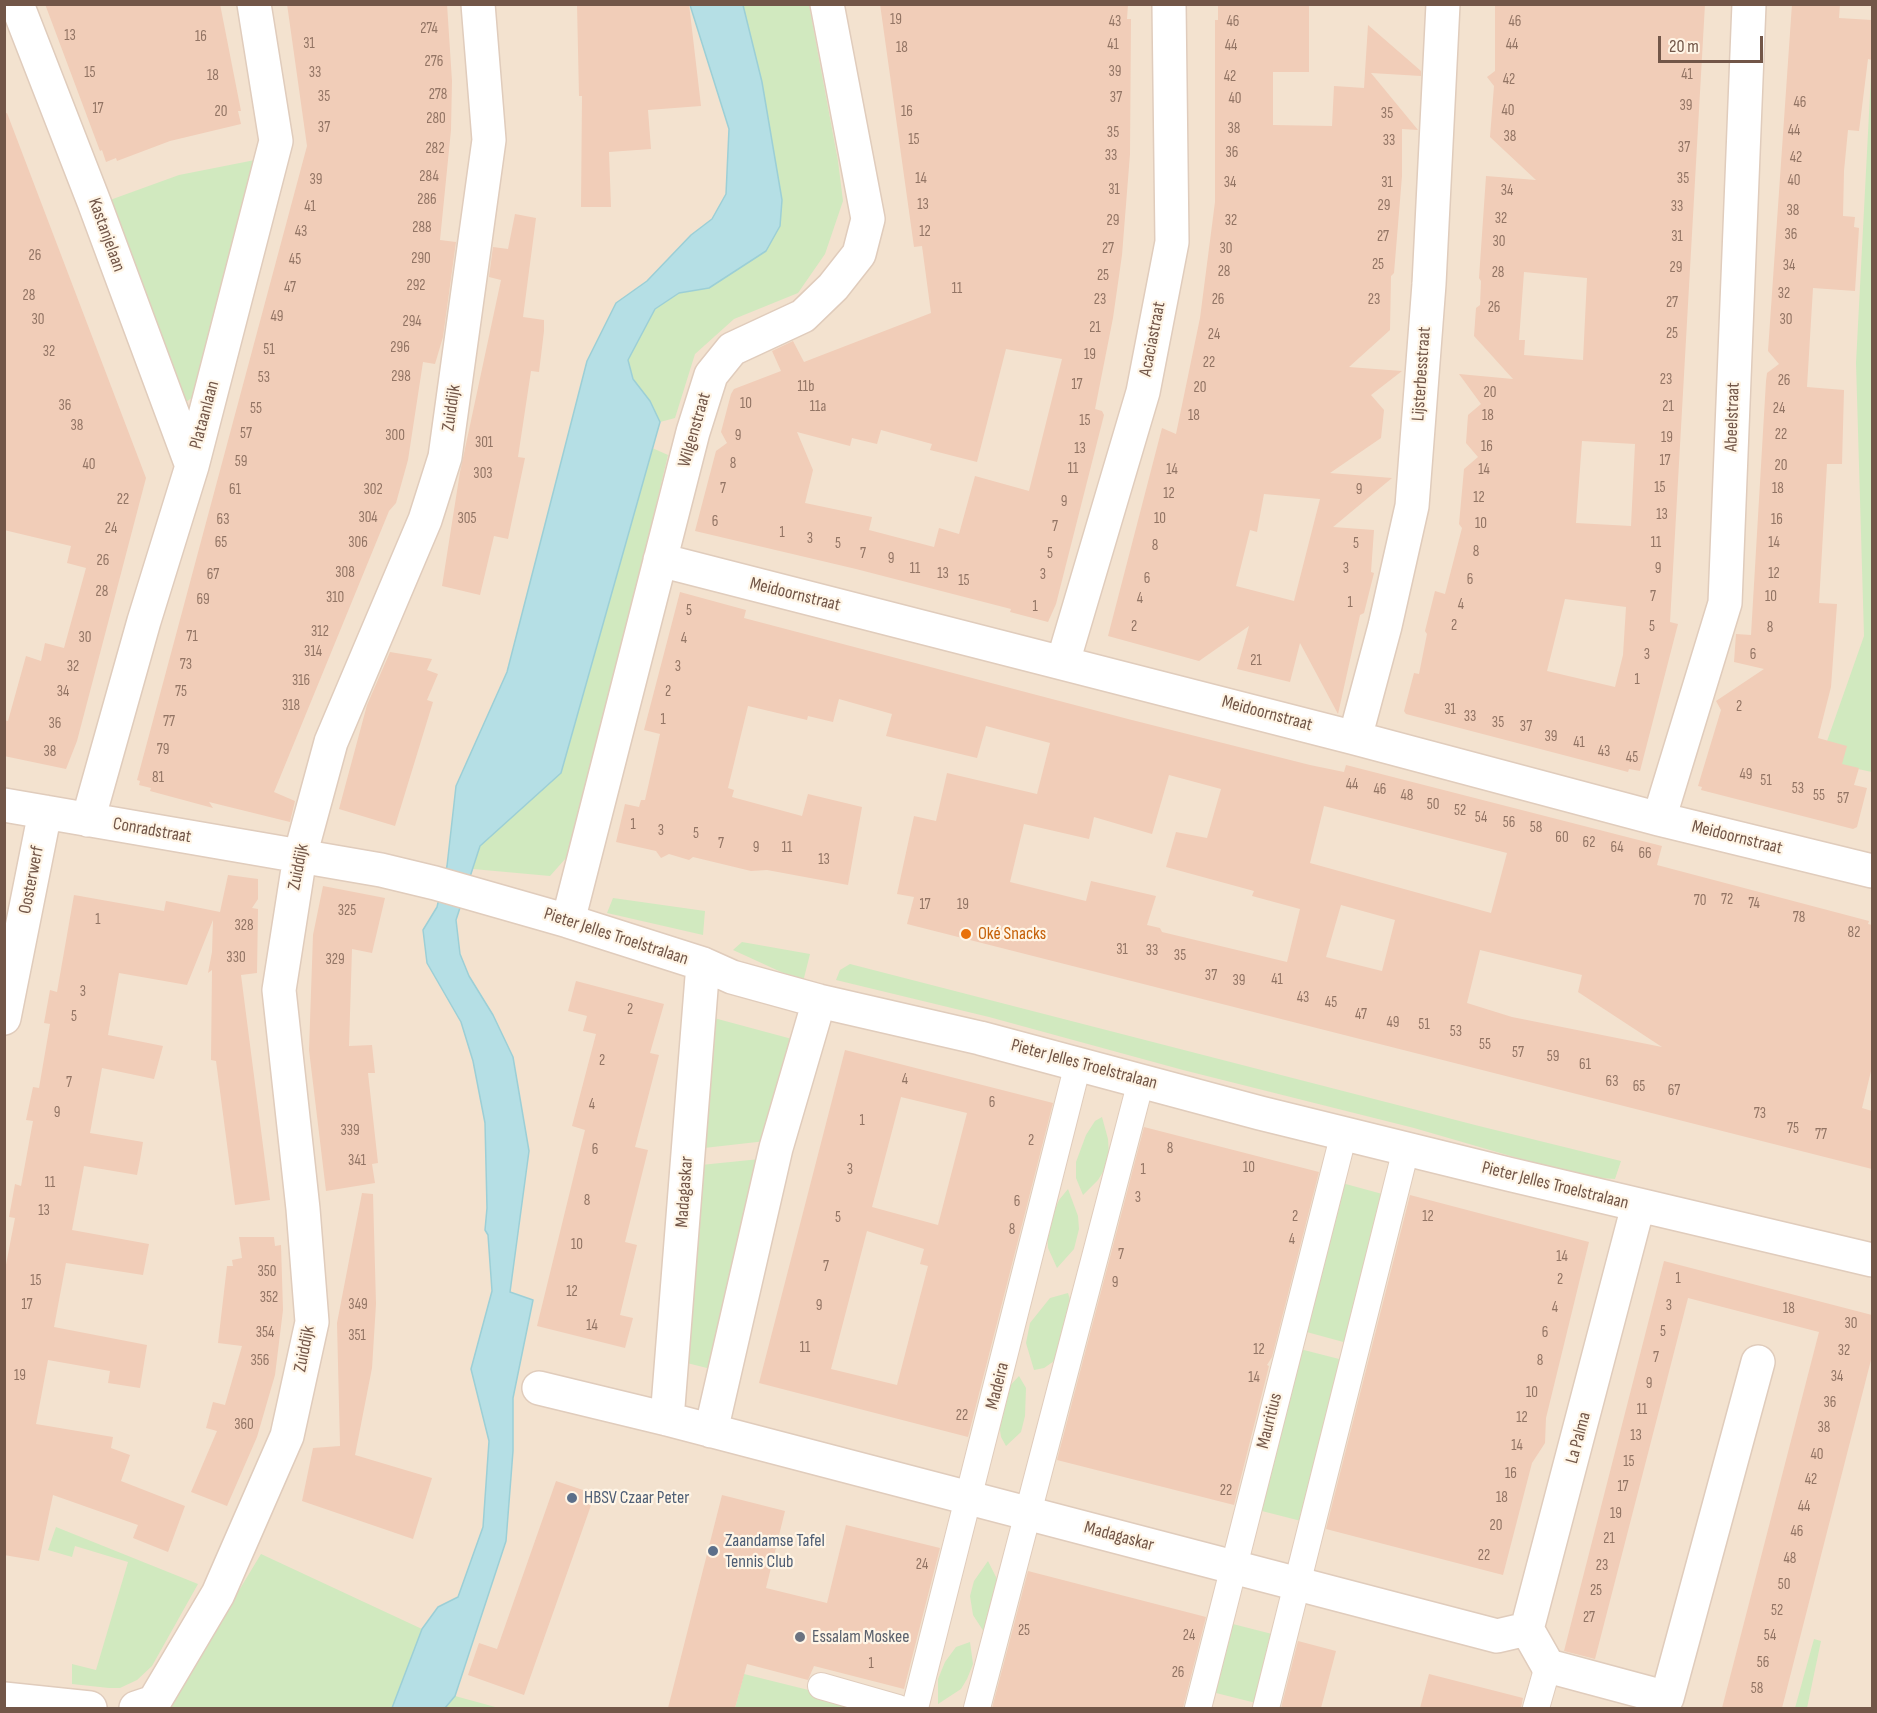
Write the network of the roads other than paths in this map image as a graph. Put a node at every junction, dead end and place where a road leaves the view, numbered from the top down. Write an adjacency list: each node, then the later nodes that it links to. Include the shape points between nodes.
1 (17, 4): 8 (street, Kastanjelaan)
2 (254, 4): 8 (street, Plataanlaan, via 276,141)
3 (478, 4): 16 (street, Zuiddijk, via 489,140 445,458 425,520 331,742)
4 (827, 4): 9 (street, Wilgenstraat, via 868,219 859,254 803,316 732,349 711,375)
5 (1169, 4): 10 (street, Acaciastraat, via 1172,242 1143,392)
6 (1443, 4): 11 (street, Lijsterbesstraat, via 1429,284 1412,506)
7 (1749, 4): 14 (street, Abeelstraat, via 1725,603)
8 (192, 466): 15 (street, Plataanlaan)
9 (660, 560): 10 (street, Meidoornstraat); 18 (street, Wilgenstraat)
10 (1063, 662): 11 (street, Meidoornstraat)
11 (1355, 738): 14 (street, Meidoornstraat)
12 (4, 805): 13 (street, Conradstraat)
13 (45, 812): 15 (street, Conradstraat); 21 (street, Oosterwerf)
14 (1659, 819): 17 (street, Meidoornstraat)
15 (87, 820): 16 (street, Conradstraat)
16 (300, 856): 18 (street, Pieter Jelles Troelstralaan, via 470,891); 41 (street, Zuiddijk, via 279,990 312,1322 288,1436 218,1594 154,1702)
17 (1872, 872)
18 (568, 921): 19 (street, Pieter Jelles Troelstralaan)
19 (703, 964): 20 (street, Pieter Jelles Troelstralaan, via 732,977); 30 (street, Madagaskar)
20 (819, 1001): 22 (street, Pieter Jelles Troelstralaan); 31 (street, via 776,1148)
21 (4, 1018)
22 (1077, 1064): 23 (street, Pieter Jelles Troelstralaan); 32 (street, Madeira)
23 (1141, 1081): 24 (street, Pieter Jelles Troelstralaan); 33 (street)
24 (1344, 1133): 25 (street, Pieter Jelles Troelstralaan); 34 (street, Mauritius)
25 (1406, 1149): 26 (street, Pieter Jelles Troelstralaan); 35 (street)
26 (1638, 1206): 27 (street, Pieter Jelles Troelstralaan); 36 (street, La Palma)
27 (1872, 1260)
28 (1758, 1362): 37 (street, via 1667,1698)
29 (539, 1388): 30 (street, Madagaskar)
30 (667, 1419): 31 (street, Madagaskar)
31 (711, 1431): 32 (street, Madagaskar)
32 (969, 1498): 33 (street, Madagaskar); 43 (street, Madeira)
33 (1027, 1513): 34 (street, Madagaskar); 44 (street)
34 (1233, 1567): 35 (street, Madagaskar); 45 (street, Mauritius)
35 (1298, 1583): 36 (street, Madagaskar, via 1497,1636); 46 (street)
36 (1527, 1629): 37 (street)
37 (1548, 1666): 47 (street)
38 (821, 1686): 42 (street)
39 (4, 1699): 40 (street)
40 (90, 1708)
41 (136, 1708)
42 (898, 1708)
43 (915, 1708)
44 (977, 1708)
45 (1198, 1708)
46 (1266, 1708)
47 (1536, 1708)

